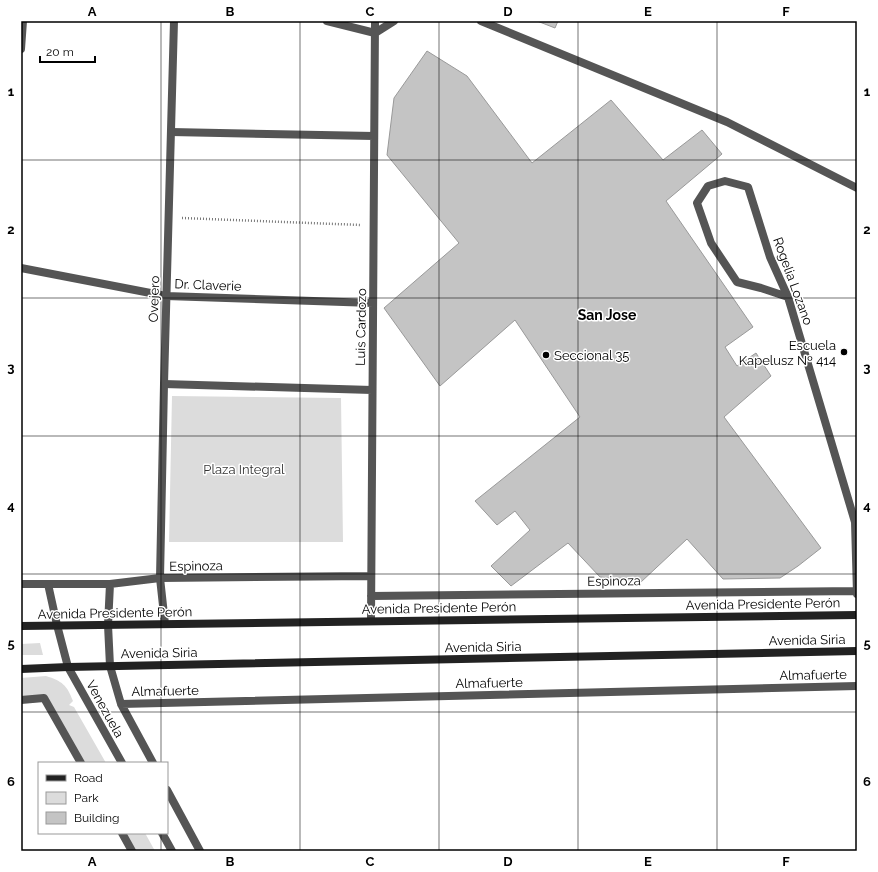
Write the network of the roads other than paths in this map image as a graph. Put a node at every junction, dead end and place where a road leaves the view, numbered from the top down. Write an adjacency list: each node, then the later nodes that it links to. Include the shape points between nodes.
1 (23, 21): 8 (street)
2 (174, 21): 9 (street, Ovejero)
3 (326, 21): 7 (street)
4 (375, 21): 7 (street, Luis Cardozo)
5 (394, 21): 7 (street)
6 (481, 21): 11 (street, via 727,122)
7 (375, 33): 10 (street, Luis Cardozo)
8 (21, 49)
9 (171, 132): 10 (street); 13 (street, Ovejero)
10 (374, 136): 15 (street, Luis Cardozo)
11 (857, 188)
12 (21, 268): 13 (street, Dr. Claverie)
13 (166, 296): 15 (street, Dr. Claverie); 16 (street, Ovejero)
14 (788, 297): 14 (street, Rogelia Lozano, via 738,282 711,243 697,203 708,186 725,181 748,186 770,256); 23 (street, Rogelia Lozano, via 855,522)
15 (373, 303): 17 (street, Luis Cardozo)
16 (164, 384): 17 (street); 19 (street, Ovejero)
17 (372, 390): 18 (street, Luis Cardozo)
18 (371, 576): 19 (street, Espinoza); 25 (street, Luis Cardozo)
19 (160, 578): 22 (street, Espinoza); 28 (street, Ovejero)
20 (21, 584): 21 (street, Espinoza)
21 (48, 584): 22 (street, Espinoza); 29 (street, Venezuela)
22 (110, 584): 30 (street, Venezuela)
23 (857, 591): 24 (street, Rogelia Lozano); 25 (street, Espinoza)
24 (857, 594)
25 (371, 596): 27 (street, Luis Cardozo)
26 (857, 614): 27 (main road, Avenida Presidente Perón)
27 (371, 621): 28 (main road, Avenida Presidente Perón)
28 (165, 624): 30 (main road, Avenida Presidente Perón)
29 (56, 625): 30 (main road, Avenida Presidente Perón); 31 (main road, Avenida Presidente Perón); 34 (street, Venezuela)
30 (108, 625): 33 (street, Venezuela)
31 (21, 626)
32 (857, 651): 33 (main road, Avenida Siria)
33 (110, 666): 34 (main road); 38 (street, Venezuela)
34 (68, 667): 35 (main road); 40 (street, Venezuela)
35 (21, 669)
36 (857, 686): 38 (street, Almafuerte)
37 (21, 700): 39 (street, via 44,698)
38 (121, 704): 41 (street, Venezuela)
39 (80, 762)
40 (121, 762)
41 (152, 762)
42 (168, 792): 47 (street)
43 (123, 834): 45 (street)
44 (163, 834): 46 (street)
45 (132, 851)
46 (172, 851)
47 (200, 851)

